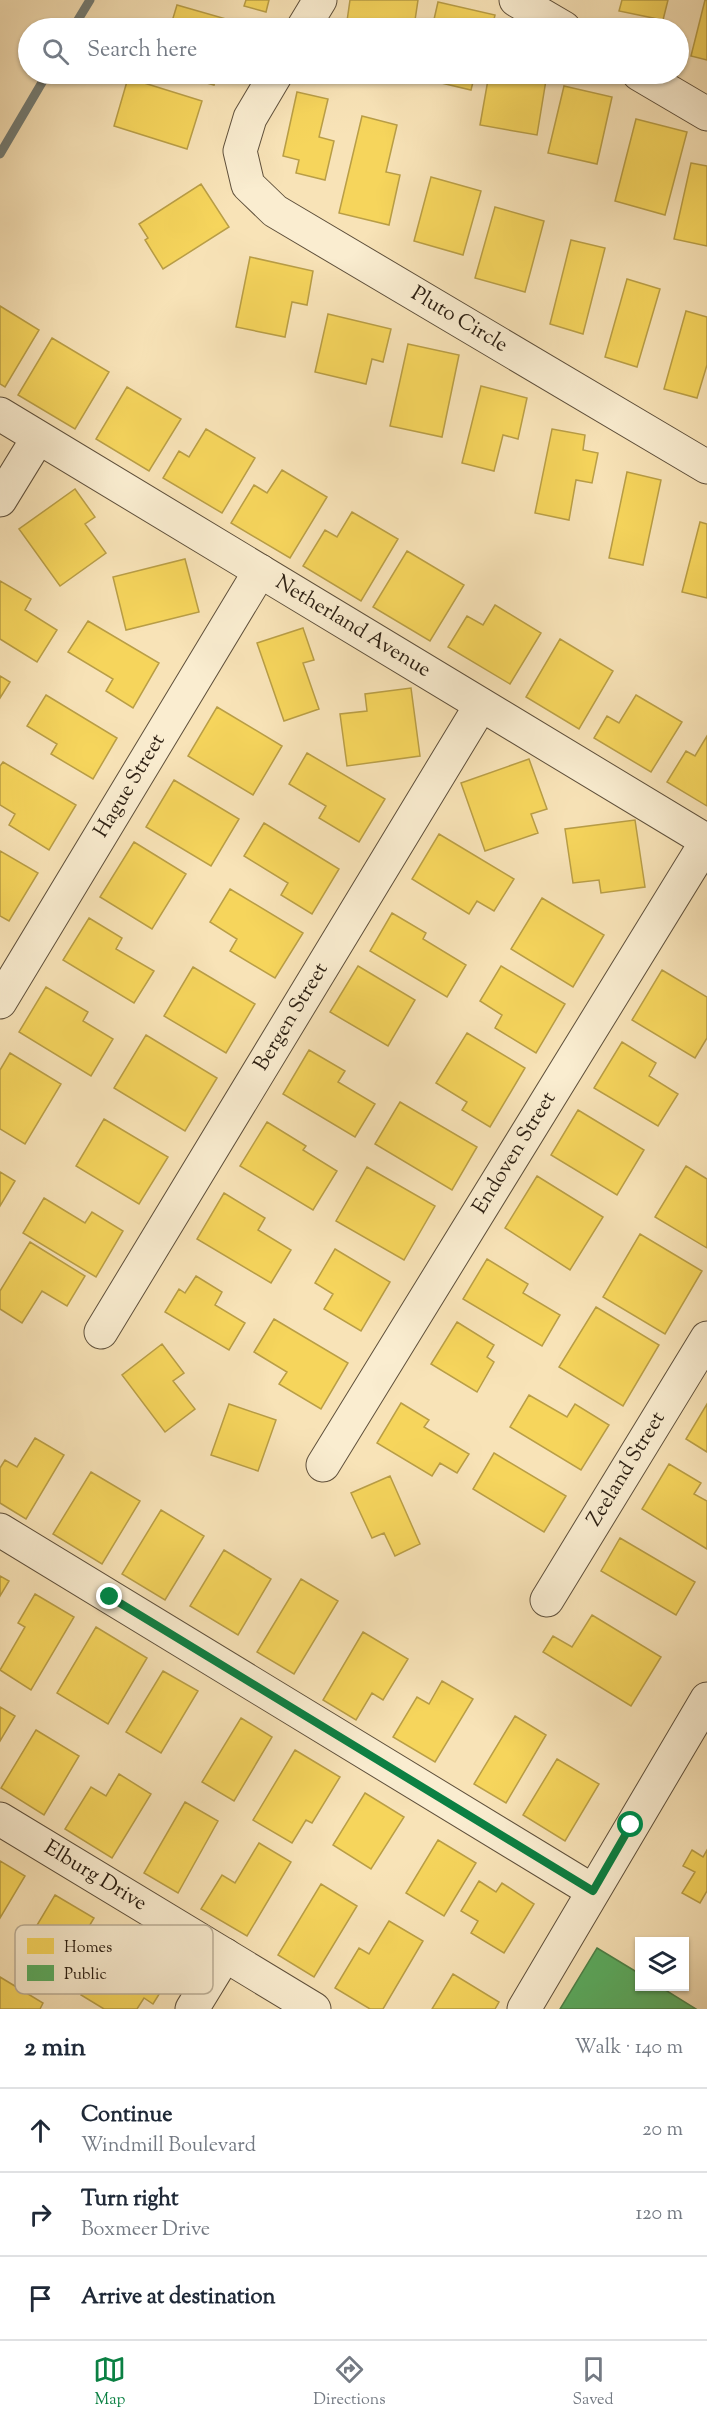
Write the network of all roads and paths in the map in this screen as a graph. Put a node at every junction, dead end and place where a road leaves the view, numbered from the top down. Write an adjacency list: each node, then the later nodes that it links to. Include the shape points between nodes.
1 (320, 0): 3 (street)
2 (516, 0): 4 (street)
3 (309, 18)
4 (547, 18)
5 (270, 84): 10 (street, Pluto Circle, via 249,118 240,150 248,185 275,211)
6 (656, 84): 7 (street)
7 (707, 114)
8 (0, 414): 9 (street, Netherland Avenue)
9 (38, 438): 11 (street); 12 (street, Netherland Avenue)
10 (707, 467)
11 (0, 500)
12 (260, 571): 13 (street, Netherland Avenue); 15 (street, Hague Street)
13 (481, 705): 14 (street, Netherland Avenue); 16 (street, Bergen Street)
14 (707, 841): 18 (street, Endoven Street)
15 (0, 1002)
16 (101, 1332)
17 (707, 1338): 20 (street, Zeeland Street)
18 (323, 1465)
19 (0, 1530): 23 (street)
20 (547, 1600)
21 (707, 1698): 23 (street)
22 (0, 1819): 24 (street, Elburg Drive)
23 (593, 1891): 31 (street)
24 (175, 1925)
25 (213, 1948): 26 (street, Elburg Drive)
26 (225, 1955): 27 (street); 30 (street, Elburg Drive)
27 (213, 1975)
28 (201, 1994): 29 (street)
29 (192, 2009)
30 (314, 2009)
31 (524, 2009)

